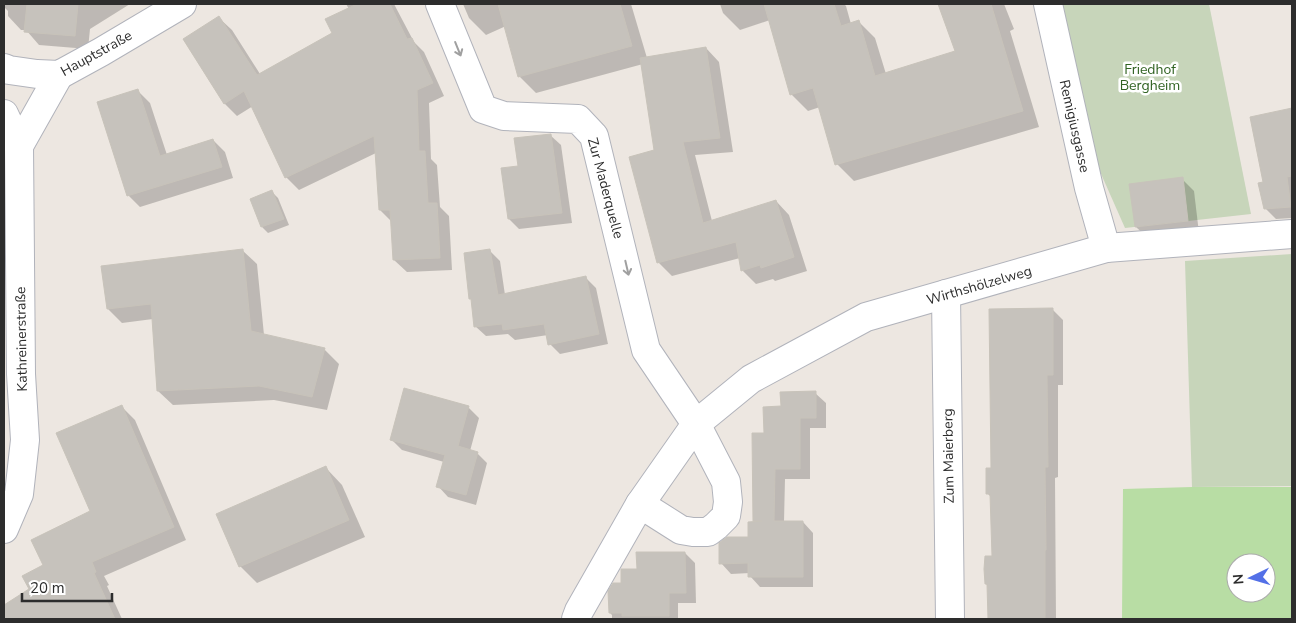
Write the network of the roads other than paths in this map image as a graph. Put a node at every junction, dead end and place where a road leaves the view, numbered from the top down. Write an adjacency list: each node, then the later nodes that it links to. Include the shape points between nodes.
1 (182, 4): 5 (street, Hauptstraße)
2 (440, 4): 11 (street, Zur Maderquelle, one-way to 11, via 483,109 504,116 578,119 594,136 646,350)
3 (1048, 4): 9 (street, Remigiusgasse, via 1089,188)
4 (4, 68): 5 (street, Hauptstraße)
5 (59, 76): 7 (street)
6 (4, 114): 7 (street, Kathreinerstraße)
7 (19, 146): 13 (street, Kathreinerstraße, via 21,374 25,440 20,494)
8 (1292, 234): 9 (street, Wirthshölzelweg)
9 (1106, 248): 10 (street, Wirthshölzelweg)
10 (946, 294): 11 (street, Wirthshölzelweg, via 866,317 751,379); 15 (street, Zum Maierberg)
11 (696, 424): 12 (street); 12 (street, Zur Maderquelle, via 726,482 726,516 708,532 692,532 681,530)
12 (640, 504): 14 (street)
13 (4, 529)
14 (576, 619)
15 (950, 619)

